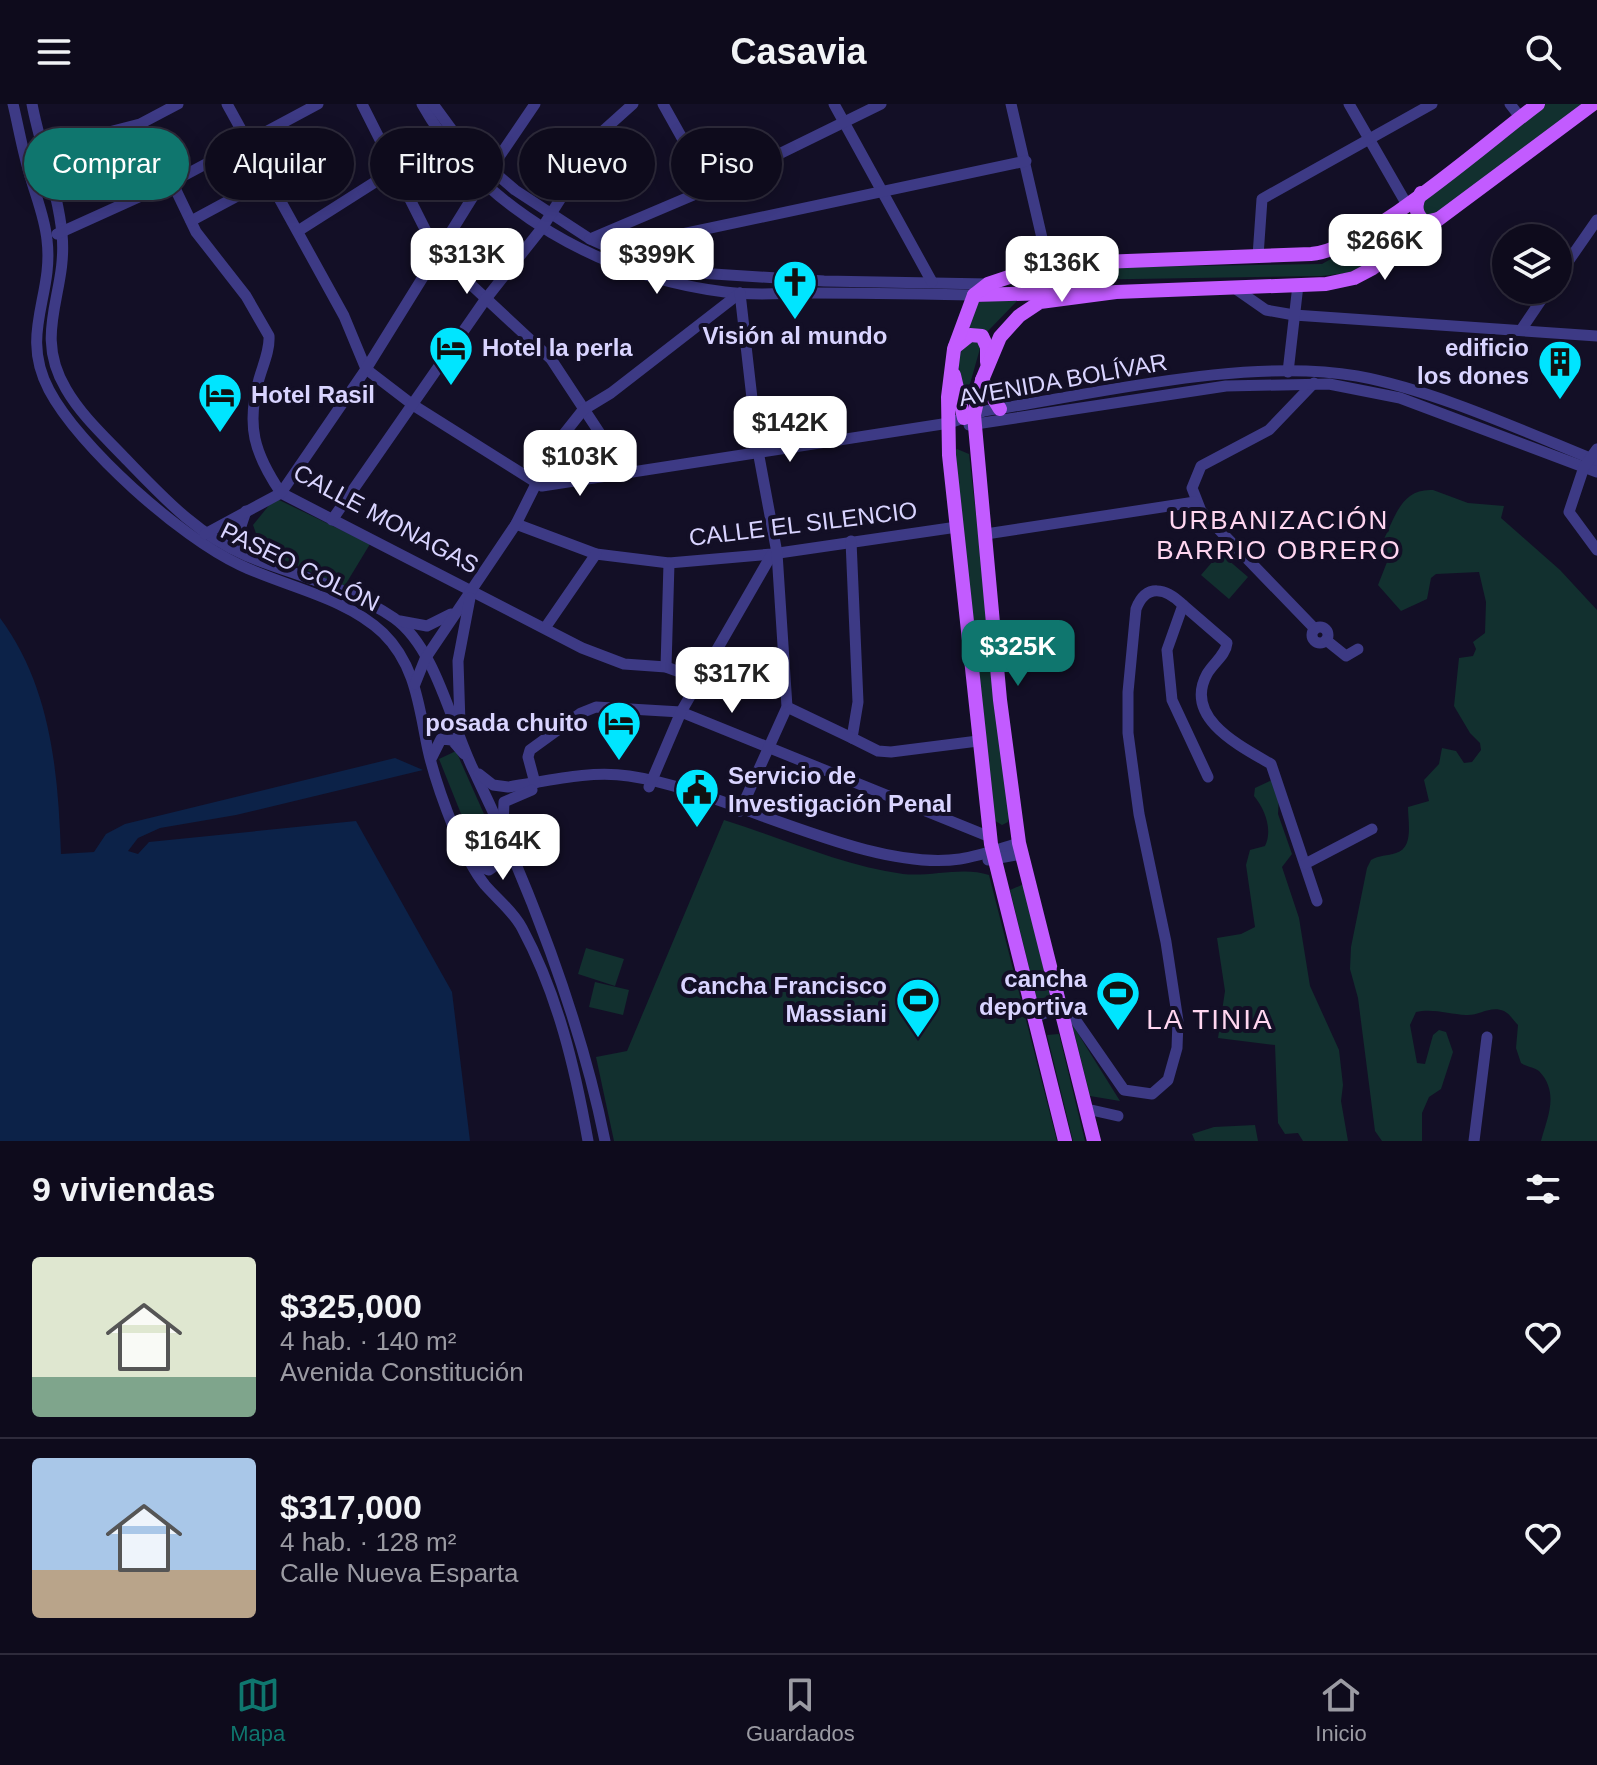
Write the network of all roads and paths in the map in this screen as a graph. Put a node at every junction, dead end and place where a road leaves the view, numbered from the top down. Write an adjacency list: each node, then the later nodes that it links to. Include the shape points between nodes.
1 (13, 104): 33 (street, PASEO COLÓN)
2 (32, 104): 22 (street, PASEO COLÓN)
3 (178, 104): 23 (street)
4 (227, 104): 24 (street)
5 (318, 104): 25 (street)
6 (362, 104): 26 (street)
7 (422, 104): 27 (street)
8 (433, 104): 28 (street)
9 (535, 104): 31 (street)
10 (633, 104): 50 (street, via 604,130)
11 (663, 104): 29 (street)
12 (834, 104): 21 (street)
13 (881, 104): 21 (street)
14 (1011, 104): 34 (street)
15 (1349, 104): 30 (street)
16 (1432, 104): 30 (street)
17 (1510, 104): 20 (street)
18 (1538, 104): 20 (main road)
19 (1593, 107): 52 (main road)
20 (1520, 117): 38 (main road)
21 (844, 121): 32 (street); 37 (street)
22 (37, 128)
23 (125, 128)
24 (241, 128)
25 (276, 128)
26 (375, 128)
27 (442, 128)
28 (444, 128)
29 (676, 128)
30 (1370, 139): 49 (street); 64 (street, via 1262,199)
31 (503, 151)
32 (782, 152)
33 (24, 153)
34 (1026, 161): 37 (street); 66 (street)
35 (503, 178): 50 (street)
36 (370, 187): 58 (street)
37 (884, 192): 63 (street); 68 (street)
38 (1421, 193): 49 (main road); 52 (main road, via 1418,216 1425,222)
39 (503, 198): 55 (street)
40 (37, 200): 59 (street, PASEO COLÓN)
41 (54, 200): 57 (street, PASEO COLÓN)
42 (132, 200): 57 (street)
43 (181, 200): 54 (street, CALLE MONAGAS)
44 (230, 200): 54 (street)
45 (281, 200): 58 (street)
46 (411, 200): 62 (street)
47 (471, 200): 62 (street)
48 (682, 200): 56 (street)
49 (1406, 203): 51 (main road)
50 (550, 215): 55 (street); 60 (street)
51 (1389, 217): 61 (main road, via 1412,220 1415,233); 64 (main road, via 1359,239 1324,253)
52 (1442, 218): 61 (main road)
53 (1597, 220): 65 (street)
54 (191, 221): 95 (street, CALLE MONAGAS, via 269,336 251,428 264,466)
55 (542, 228): 63 (street); 75 (street)
56 (614, 229): 60 (street); 63 (street)
57 (62, 231): 59 (street); 101 (street, PASEO COLÓN, via 60,283 49,335 59,376 110,443)
58 (298, 231): 81 (street)
59 (47, 238): 117 (street, PASEO COLÓN, via 35,348 42,375 63,413 141,494 195,540 371,624 394,646)
60 (590, 239): 63 (street)
61 (1408, 243): 70 (main road, via 1354,278)
62 (437, 253): 75 (street); 81 (street)
63 (615, 254): 67 (street); 73 (street, via 668,282)
64 (1258, 256): 66 (main road)
65 (1572, 256)
66 (1048, 264): 69 (main road); 72 (main road, via 1064,284)
67 (720, 274): 68 (street); 73 (street)
68 (932, 282): 69 (street)
69 (988, 284): 74 (main road)
70 (1298, 285): 71 (main road); 77 (street)
71 (1233, 287): 72 (main road); 77 (street, via 1266,310)
72 (1116, 292): 74 (main road); 83 (main road, via 1028,308 1000,337)
73 (740, 293): 74 (street); 87 (street); 90 (street)
74 (974, 295): 80 (main road)
75 (485, 300): 85 (street); 87 (street, via 551,359)
76 (1539, 304): 78 (street)
77 (1294, 315): 78 (street); 82 (street)
78 (1521, 330): 79 (street)
79 (1597, 336)
80 (952, 356): 83 (main road, via 970,335 982,336 987,347); 88 (main road); 89 (main road)
81 (366, 369): 85 (street); 95 (street)
82 (1288, 372): 86 (street, AVENIDA BOLÍVAR, via 1238,373); 91 (street, AVENIDA BOLÍVAR, via 1358,376 1392,385)
83 (983, 377): 86 (main road); 88 (main road)
84 (1314, 383): 88 (street, AVENIDA BOLÍVAR, via 1226,386); 91 (street, AVENIDA BOLÍVAR, via 1400,398); 96 (street, via 1269,430 1201,466 1192,488)
85 (413, 405): 94 (street); 98 (street)
86 (1000, 409): 88 (street, AVENIDA BOLÍVAR)
87 (583, 410): 93 (street); 94 (street, via 556,444)
88 (971, 420): 89 (street, AVENIDA BOLÍVAR); 102 (main road)
89 (949, 423): 90 (street, AVENIDA BOLÍVAR); 100 (main road)
90 (758, 451): 93 (street, AVENIDA BOLÍVAR); 106 (street)
91 (1592, 459): 92 (street, AVENIDA BOLÍVAR); 104 (street, via 1569,512)
92 (1597, 472)
93 (626, 473): 94 (street, AVENIDA BOLÍVAR)
94 (538, 484): 99 (street)
95 (281, 493): 97 (street); 98 (street, CALLE MONAGAS)
96 (1195, 502): 102 (street); 113 (street, via 1315,629 1314,641 1326,640 1346,656)
97 (246, 511): 101 (street); 107 (street, via 240,529)
98 (332, 520): 109 (street, CALLE MONAGAS)
99 (516, 524): 105 (street, CALLE EL SILENCIO); 109 (street)
100 (957, 527): 103 (street, CALLE EL SILENCIO); 122 (main road)
101 (205, 534): 107 (street, PASEO COLÓN)
102 (986, 534): 133 (main road)
103 (851, 541): 106 (street, CALLE EL SILENCIO); 120 (street, via 858,702)
104 (1597, 550)
105 (596, 554): 108 (street, CALLE EL SILENCIO); 112 (street)
106 (774, 554): 108 (street, CALLE EL SILENCIO); 116 (street); 118 (street)
107 (247, 555): 111 (street, PASEO COLÓN, via 324,582)
108 (669, 563): 115 (street)
109 (472, 590): 111 (street, via 437,623 420,626); 112 (street, CALLE MONAGAS); 114 (street); 121 (street, via 458,661)
110 (1183, 605): 126 (street, via 1167,650 1170,687 1176,713); 135 (street, via 1227,643 1205,676 1202,690 1209,719 1226,738 1271,764); 137 (street, via 1159,589 1139,600 1128,692 1139,814 1177,1005 1177,1048 1168,1080 1152,1094 1124,1090 1082,1026)
111 (395, 619): 114 (street, PASEO COLÓN)
112 (545, 628): 115 (street, CALLE MONAGAS, via 614,661)
113 (1358, 649)
114 (425, 659): 117 (street); 121 (street, PASEO COLÓN)
115 (666, 667): 116 (street, CALLE MONAGAS)
116 (699, 679): 119 (street)
117 (415, 684): 124 (street, PASEO COLÓN)
118 (787, 707): 120 (street); 123 (street)
119 (681, 712): 123 (street); 127 (street, via 596,707 581,713 530,750); 128 (street)
120 (852, 738): 122 (street, via 891,752)
121 (462, 741): 125 (street, PASEO COLÓN)
122 (978, 741): 132 (main road)
123 (767, 749): 129 (street); 132 (street)
124 (431, 762): 125 (street, via 436,744 447,738 458,745); 134 (street, PASEO COLÓN)
125 (473, 770): 127 (street, via 499,787); 131 (street, PASEO COLÓN)
126 (1208, 777)
127 (535, 783): 128 (street, via 606,774)
128 (650, 784): 129 (street); 131 (street, via 605,782 512,796 502,806)
129 (740, 810): 132 (street, via 870,850 928,860 958,859)
130 (1372, 829): 135 (street)
131 (505, 843): 134 (street, via 499,863 489,870); 143 (street, PASEO COLÓN, via 580,1038)
132 (992, 849): 133 (street); 138 (main road)
133 (1020, 849): 137 (main road)
134 (472, 864): 142 (street, PASEO COLÓN, via 517,918 536,958 571,1054)
135 (1305, 864): 136 (street)
136 (1317, 901)
137 (1062, 1007): 138 (street); 140 (main road)
138 (1034, 1017): 144 (main road)
139 (1487, 1037): 146 (street)
140 (1087, 1109): 141 (street); 145 (main road)
141 (1118, 1116)
142 (588, 1141)
143 (605, 1141)
144 (1065, 1141)
145 (1094, 1141)
146 (1474, 1141)

